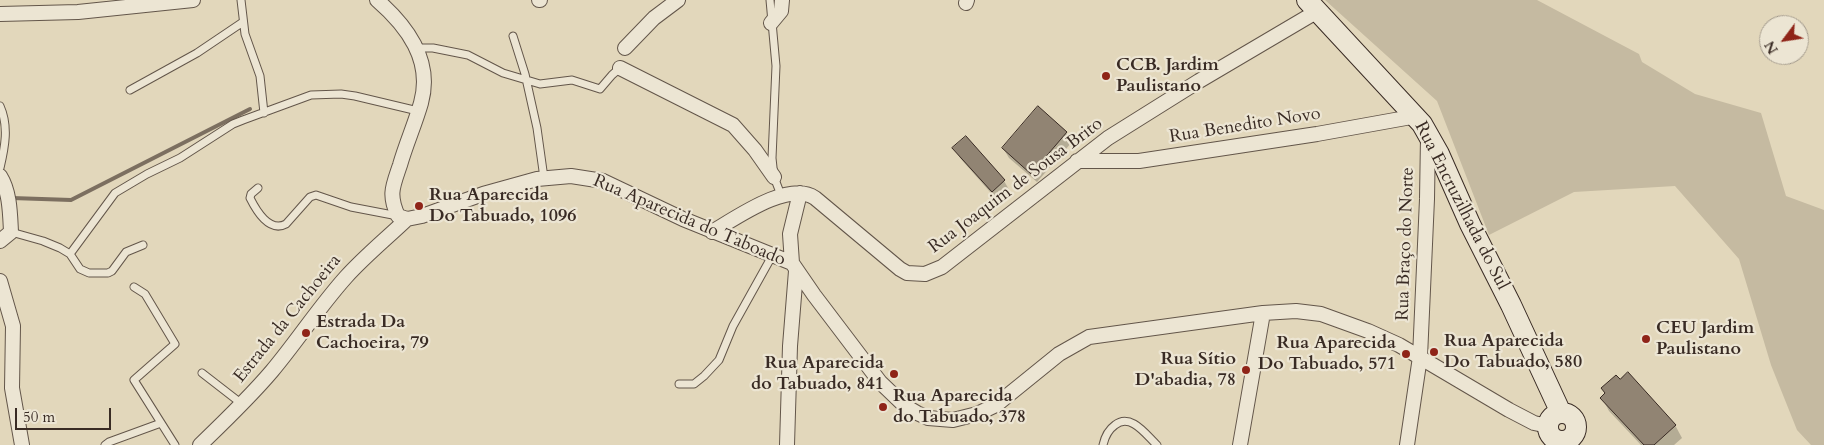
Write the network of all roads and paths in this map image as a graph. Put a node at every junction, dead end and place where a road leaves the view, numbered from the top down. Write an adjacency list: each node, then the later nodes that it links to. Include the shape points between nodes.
1 (193, 0): 8 (street, via 78,12)
2 (241, 0): 9 (lane)
3 (376, 0): 12 (street, via 398,20)
4 (678, 0): 13 (street, via 654,18)
5 (770, 0): 10 (lane)
6 (782, 0): 10 (street, via 781,11)
7 (1312, 6): 20 (street, Rua Encruzilhada do Sul); 22 (street, Rua Joaquim de Sousa Brito)
8 (0, 14)
9 (243, 22): 16 (lane, via 197,53); 19 (lane, via 260,76)
10 (772, 22): 25 (lane, via 776,66 772,142)
11 (513, 36): 15 (lane)
12 (417, 48): 15 (lane, via 468,55); 18 (street, via 424,80)
13 (625, 48)
14 (620, 68): 15 (lane, via 600,89 572,80 540,84); 25 (street, via 732,125)
15 (526, 80): 26 (lane)
16 (130, 90)
17 (0, 106): 23 (lane, via 6,124)
18 (418, 111): 19 (lane, via 360,97 328,94 306,96); 30 (street, via 391,197)
19 (264, 113): 34 (lane, via 233,124 180,158 115,193)
20 (1417, 116): 21 (street, Rua Encruzilhada do Sul); 22 (street, Rua Benedito Novo, via 1156,158)
21 (1428, 134): 40 (street, Rua Braço do Norte); 44 (street, Rua Encruzilhada do Sul, via 1511,305)
22 (1077, 161): 28 (street, Rua Joaquim de Sousa Brito, via 942,267 925,274 900,269 815,198)
23 (0, 168)
24 (0, 176): 32 (street, via 5,184 10,210)
25 (774, 177): 29 (lane)
26 (544, 178): 30 (street, Rua Aparecida do Taboado, via 483,194 422,216); 31 (street, Rua Aparecida do Taboado, via 571,176 603,181)
27 (258, 188): 30 (lane, via 250,198 273,226 280,227 293,218 310,197 316,195 351,208)
28 (800, 193): 29 (street); 36 (street, via 790,234)
29 (781, 196): 31 (street)
30 (403, 218): 43 (street, Estrada da Cachoeira, via 344,278)
31 (712, 232): 35 (street, Rua Aparecida do Taboado)
32 (5, 237): 34 (lane, via 43,241)
33 (143, 245): 34 (lane, via 126,252 116,268 108,273 84,272)
34 (70, 254)
35 (772, 256): 36 (street, Rua Aparecida do Taboado); 42 (lane, via 719,360 694,384)
36 (794, 267): 39 (street, Rua Aparecida do Taboado, via 880,382 916,413 940,420 967,418 996,405 1059,354 1089,337); 51 (street)
37 (0, 281): 47 (street, via 13,326 12,388)
38 (134, 287): 45 (lane, via 146,294 175,344 134,380)
39 (1263, 313): 40 (street, Rua Aparecida do Taboado, via 1320,314 1368,331); 54 (street)
40 (1420, 357): 44 (street, Rua Aparecida do Taboado, via 1534,423); 55 (street, Rua Braço do Norte)
41 (202, 372): 43 (lane)
42 (679, 384)
43 (242, 404): 50 (street, Estrada da Cachoeira)
44 (1555, 419): 46 (street, Rua Encruzilhada do Sul, via 1569,415 1574,420 1576,426)
45 (161, 424): 48 (lane); 49 (lane)
46 (1571, 441)
47 (22, 445)
48 (105, 445)
49 (175, 445)
50 (200, 445)
51 (787, 445)
52 (1103, 445): 53 (lane, via 1110,429 1126,420 1141,428)
53 (1157, 445)
54 (1240, 445)
55 (1407, 445)

